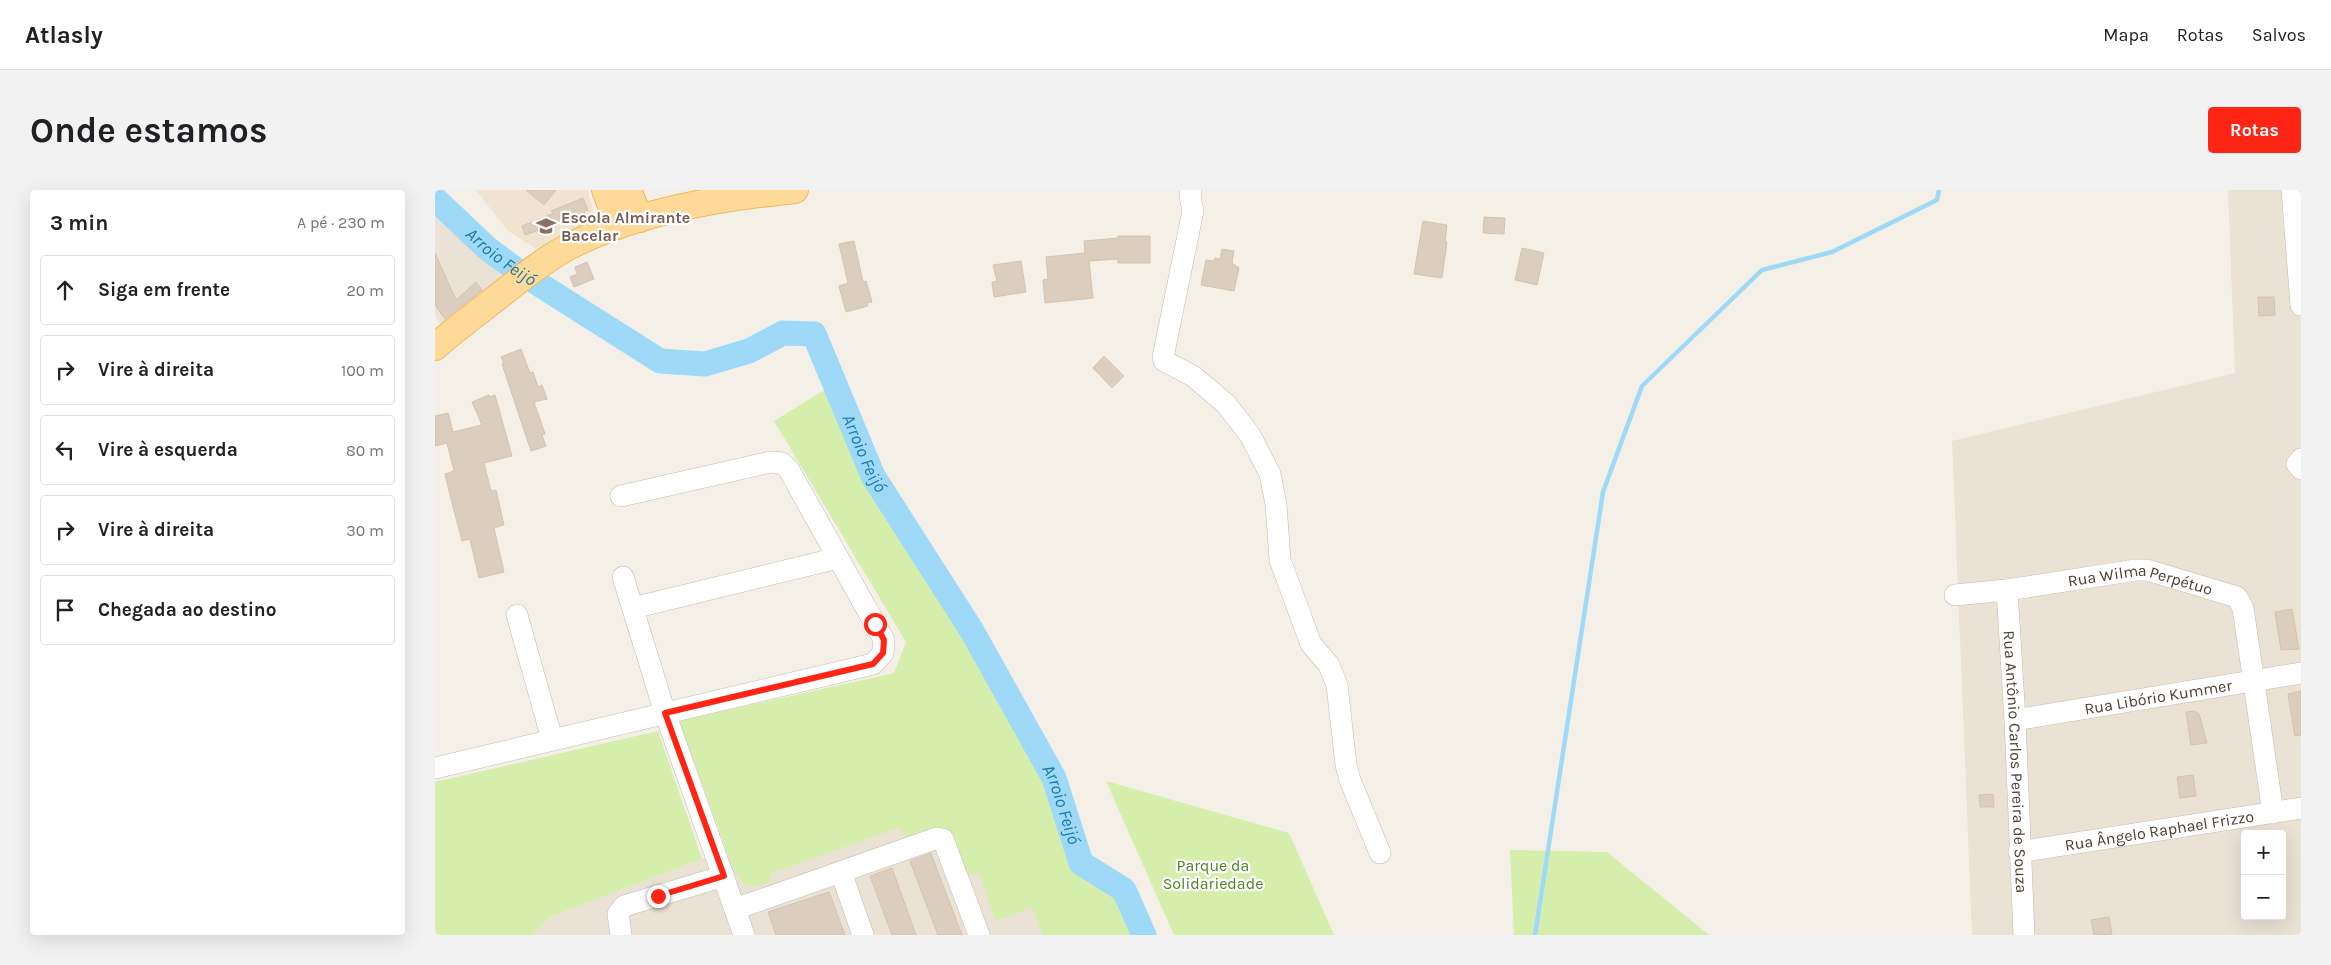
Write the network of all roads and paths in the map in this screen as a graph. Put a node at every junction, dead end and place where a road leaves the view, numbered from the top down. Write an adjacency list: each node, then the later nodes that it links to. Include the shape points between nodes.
1 (605, 190): 7 (main road)
2 (629, 190): 7 (main road)
3 (795, 190): 5 (main road)
4 (1188, 192): 26 (street, via 1193,211 1164,361 1193,376 1226,404 1250,435 1271,474 1280,560 1311,644 1329,665 1337,685 1348,772)
5 (740, 193): 7 (main road)
6 (2295, 195): 8 (street)
7 (629, 222): 9 (main road, via 567,248)
8 (2301, 305)
9 (438, 337)
10 (621, 496): 11 (street, via 771,462 782,463)
11 (838, 558): 15 (street); 19 (street, via 884,640 883,653 873,664)
12 (623, 577): 15 (street)
13 (2007, 590): 14 (street, Rua Wilma Perpétuo); 18 (street, Rua Wilma Perpétuo, via 2141,570 2237,597 2243,608); 20 (street, Rua Antônio Carlos Pereira de Souza)
14 (1955, 595)
15 (633, 608): 19 (street)
16 (517, 615): 21 (street)
17 (2301, 673): 18 (street, Rua Libório Kummer)
18 (2255, 682): 20 (street, Rua Libório Kummer); 24 (street)
19 (665, 713): 21 (street); 28 (street)
20 (2015, 720): 25 (street, Rua Antônio Carlos Pereira de Souza)
21 (552, 739): 22 (street)
22 (436, 764)
23 (2301, 808): 24 (street, Rua Ângelo Raphael Frizzo)
24 (2273, 813): 25 (street, Rua Ângelo Raphael Frizzo)
25 (2019, 852): 34 (street, Rua Antônio Carlos Pereira de Souza)
26 (1380, 853)
27 (841, 872): 29 (street); 32 (street); 33 (street, via 937,838 943,839)
28 (724, 876): 29 (street); 30 (street, via 624,906 618,914)
29 (735, 909): 31 (street)
30 (621, 935)
31 (744, 935)
32 (863, 935)
33 (979, 935)
34 (2023, 935)

